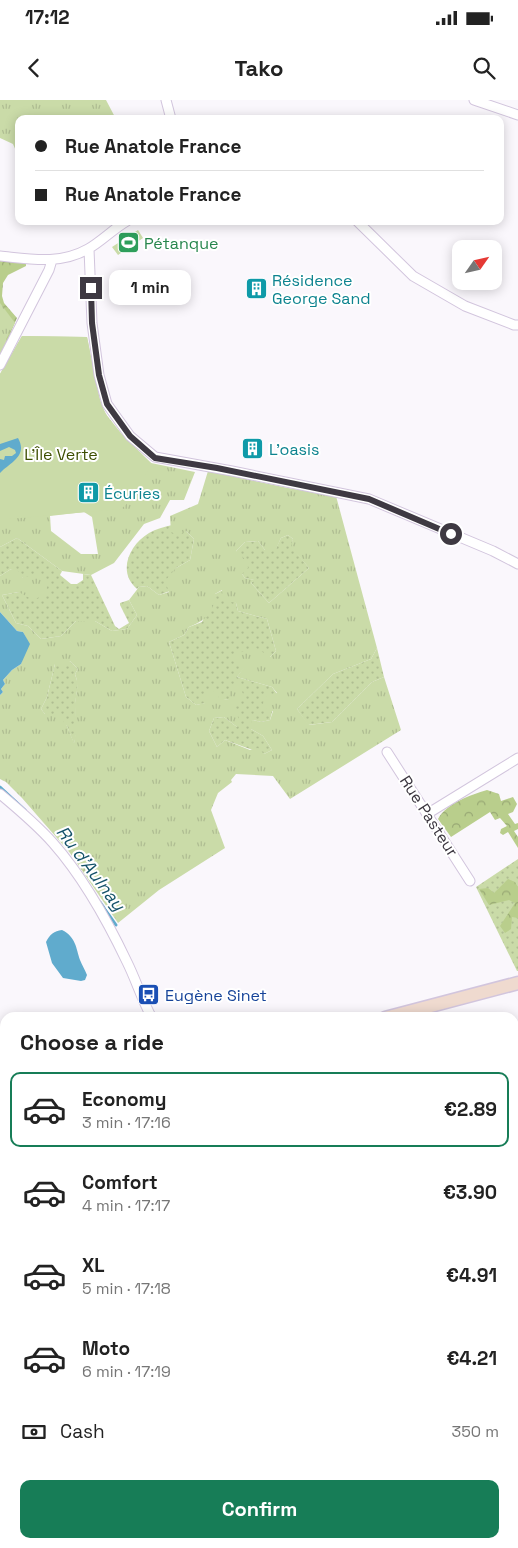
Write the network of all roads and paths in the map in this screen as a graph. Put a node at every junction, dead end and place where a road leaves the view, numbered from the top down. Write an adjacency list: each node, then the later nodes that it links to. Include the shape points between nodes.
1 (166, 100): 3 (street)
2 (474, 100): 4 (street)
3 (170, 115)
4 (518, 115)
5 (121, 225): 7 (street)
6 (361, 225): 10 (street, via 413,276 464,306)
7 (89, 249): 9 (street, via 66,259); 12 (street, via 92,323 99,375 107,404 130,436 155,458 369,499)
8 (0, 256): 9 (street)
9 (52, 260): 11 (street)
10 (518, 325)
11 (0, 365)
12 (518, 564)
13 (387, 752): 16 (street, Rue Pasteur)
14 (518, 758): 16 (street)
15 (0, 794): 19 (street, via 52,842 80,878 123,953)
16 (428, 814): 17 (street, Rue Pasteur)
17 (470, 881)
18 (518, 983): 20 (main road)
19 (149, 1012)
20 (408, 1012)

